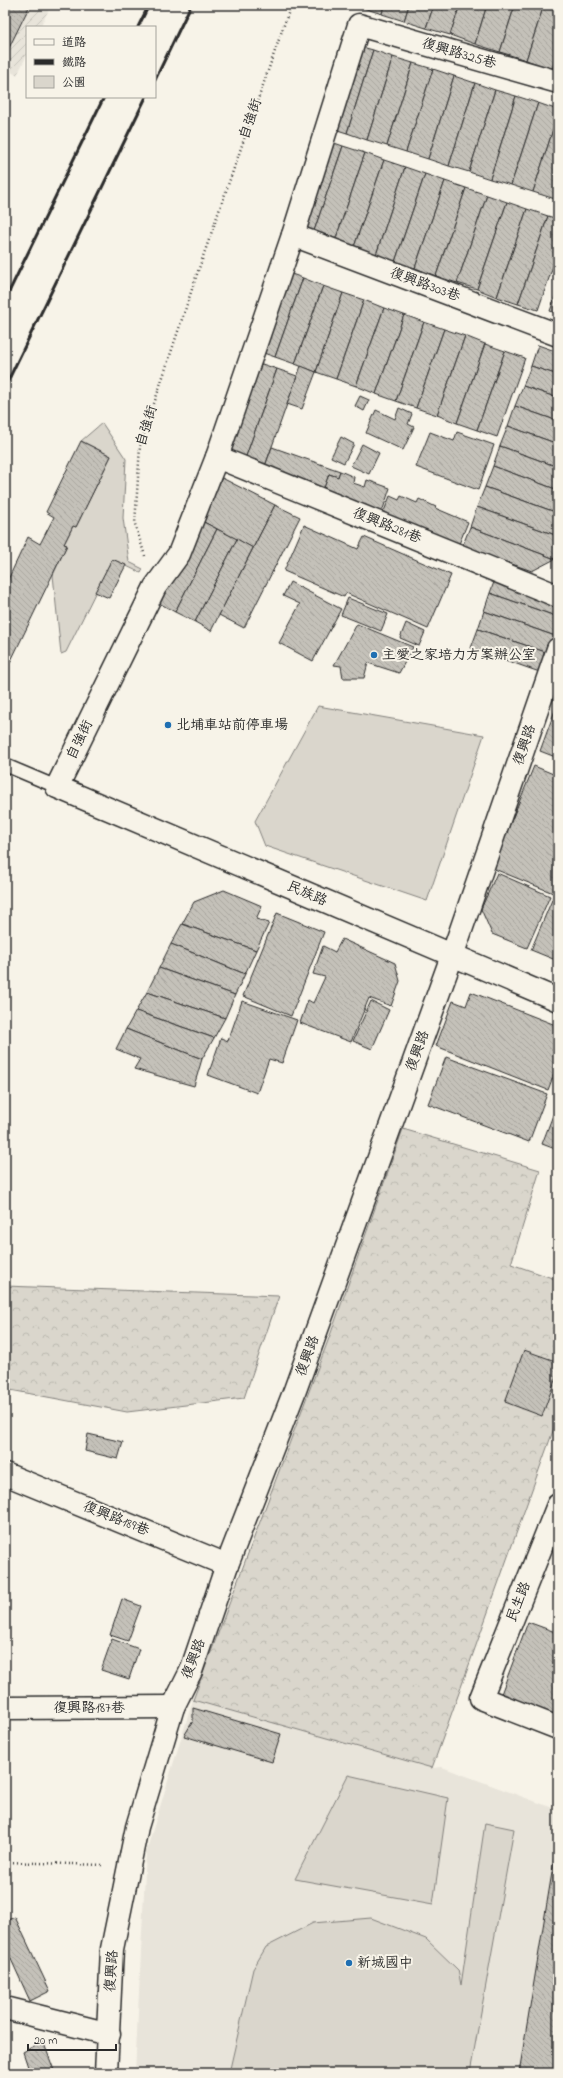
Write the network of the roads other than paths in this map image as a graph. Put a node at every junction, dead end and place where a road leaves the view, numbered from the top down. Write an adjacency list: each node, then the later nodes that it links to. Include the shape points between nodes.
1 (558, 82): 2 (street, 復興路325巷, via 359,25)
2 (292, 235): 3 (street, 復興路303巷); 4 (street)
3 (558, 335)
4 (217, 457): 5 (street, 復興路281巷); 8 (street, 自強街, via 179,554 155,587)
5 (558, 596)
6 (558, 649): 9 (street, 復興路)
7 (5, 765): 8 (lane)
8 (57, 787): 9 (street, 民族路)
9 (452, 956): 10 (street, 民族路); 13 (street, 復興路, via 295,1390)
10 (558, 1000)
11 (5, 1474): 13 (street, 復興路189巷)
12 (558, 1505): 16 (street, 民生路, via 481,1698)
13 (227, 1565): 14 (street, 復興路, via 192,1670)
14 (173, 1707): 15 (street, 復興路187巷); 18 (street, 復興路, via 137,1827 112,1950)
15 (5, 1708)
16 (558, 1728)
17 (5, 2008): 18 (street)
18 (109, 2034): 19 (street, 復興路)
19 (106, 2073)

